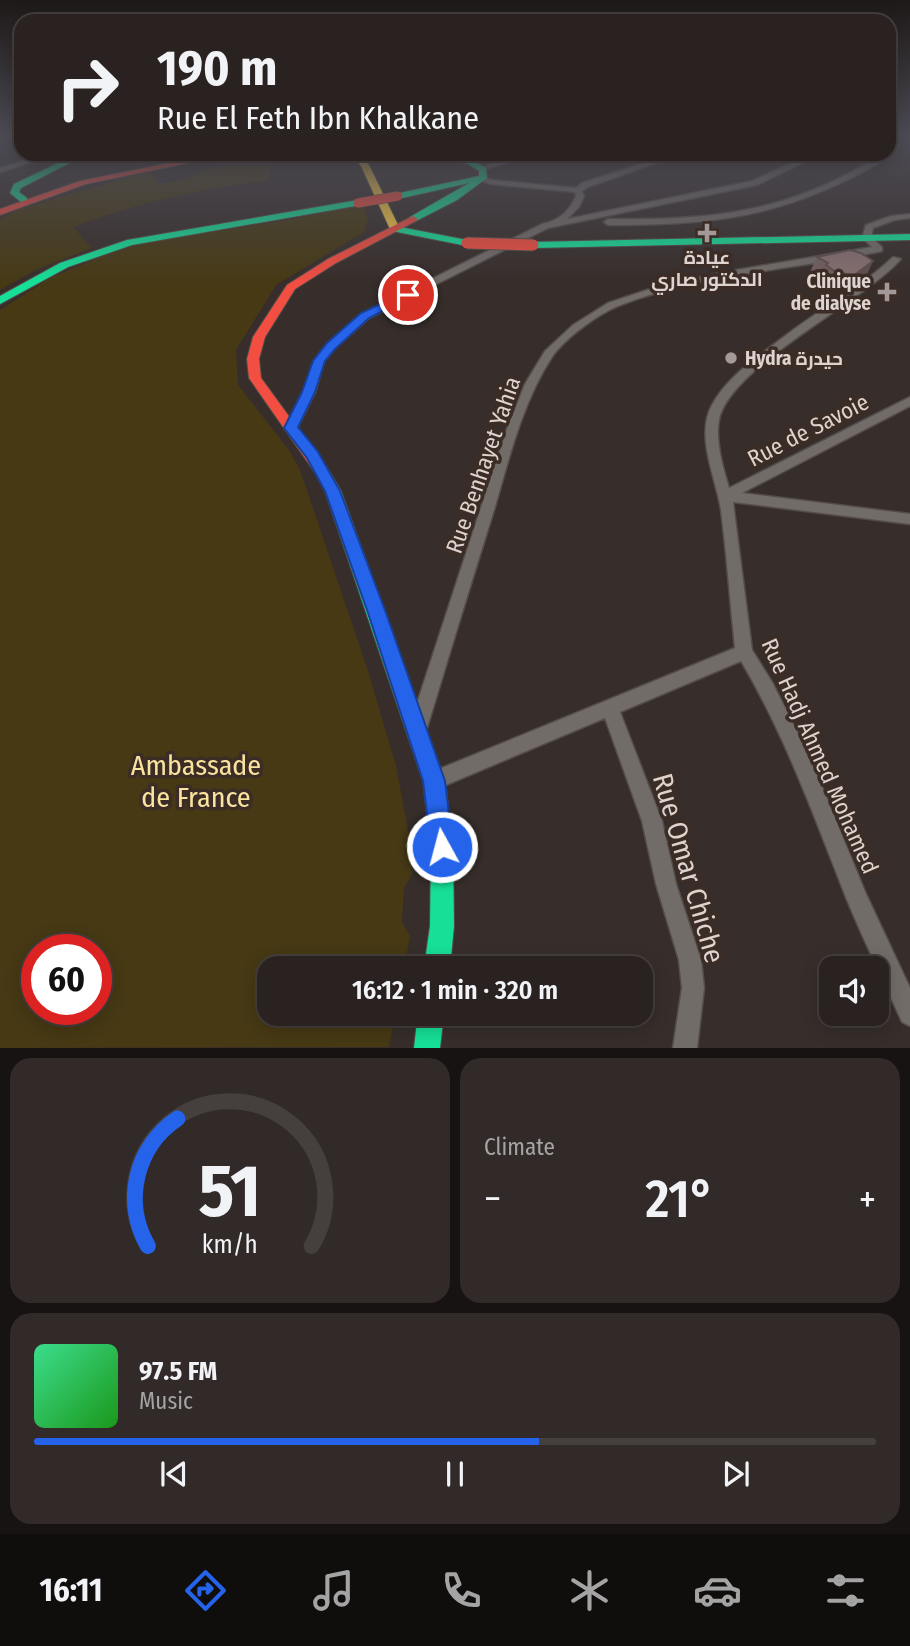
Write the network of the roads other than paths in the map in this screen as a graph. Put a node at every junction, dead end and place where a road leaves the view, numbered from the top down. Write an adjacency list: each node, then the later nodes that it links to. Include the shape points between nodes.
1 (19, 186): 12 (main road, via 14,193)
2 (54, 186): 12 (main road)
3 (78, 186): 12 (main road)
4 (374, 186): 13 (main road)
5 (435, 186): 21 (main road, bridge, via 130,242 64,265)
6 (464, 186): 15 (main road)
7 (538, 186): 11 (street)
8 (585, 186): 11 (street)
9 (744, 186): 17 (street)
10 (829, 186): 17 (street, via 727,217)
11 (578, 190): 17 (street, via 576,205)
12 (24, 200): 14 (main road)
13 (383, 207): 15 (main road); 18 (main road); 19 (main road, via 381,229)
14 (0, 212)
15 (424, 214): 18 (main road)
16 (910, 216): 20 (street, Rue Hadj Ahmed Mohamed, via 876,222 867,230)
17 (559, 223): 23 (street, via 528,233 365,316 319,361)
18 (399, 227): 19 (main road); 20 (main road, bridge, via 467,243)
19 (369, 242): 23 (main road, via 292,287 259,337 253,359 255,378)
20 (892, 245): 24 (street, Rue Hadj Ahmed Mohamed, via 872,282 786,340 738,380 717,406 712,422 715,463); 28 (street, Rue Benhayet Yahia, via 656,290 612,305 577,327 549,353 511,434)
21 (0, 301)
22 (910, 401): 24 (street, Rue de Savoie)
23 (291, 428): 28 (main road, via 313,455 332,491)
24 (725, 496): 25 (street); 26 (street, Rue Hadj Ahmed Mohamed)
25 (910, 519)
26 (744, 652): 27 (street); 31 (street, Rue Hadj Ahmed Mohamed, via 803,764)
27 (609, 707): 29 (street); 34 (street, Rue Omar Chiche, via 652,821 690,960 693,988)
28 (417, 729): 29 (main road)
29 (434, 781): 30 (main road, via 442,847)
30 (438, 956)
31 (910, 1014)
32 (430, 1026): 33 (main road)
33 (427, 1048)
34 (685, 1048)

